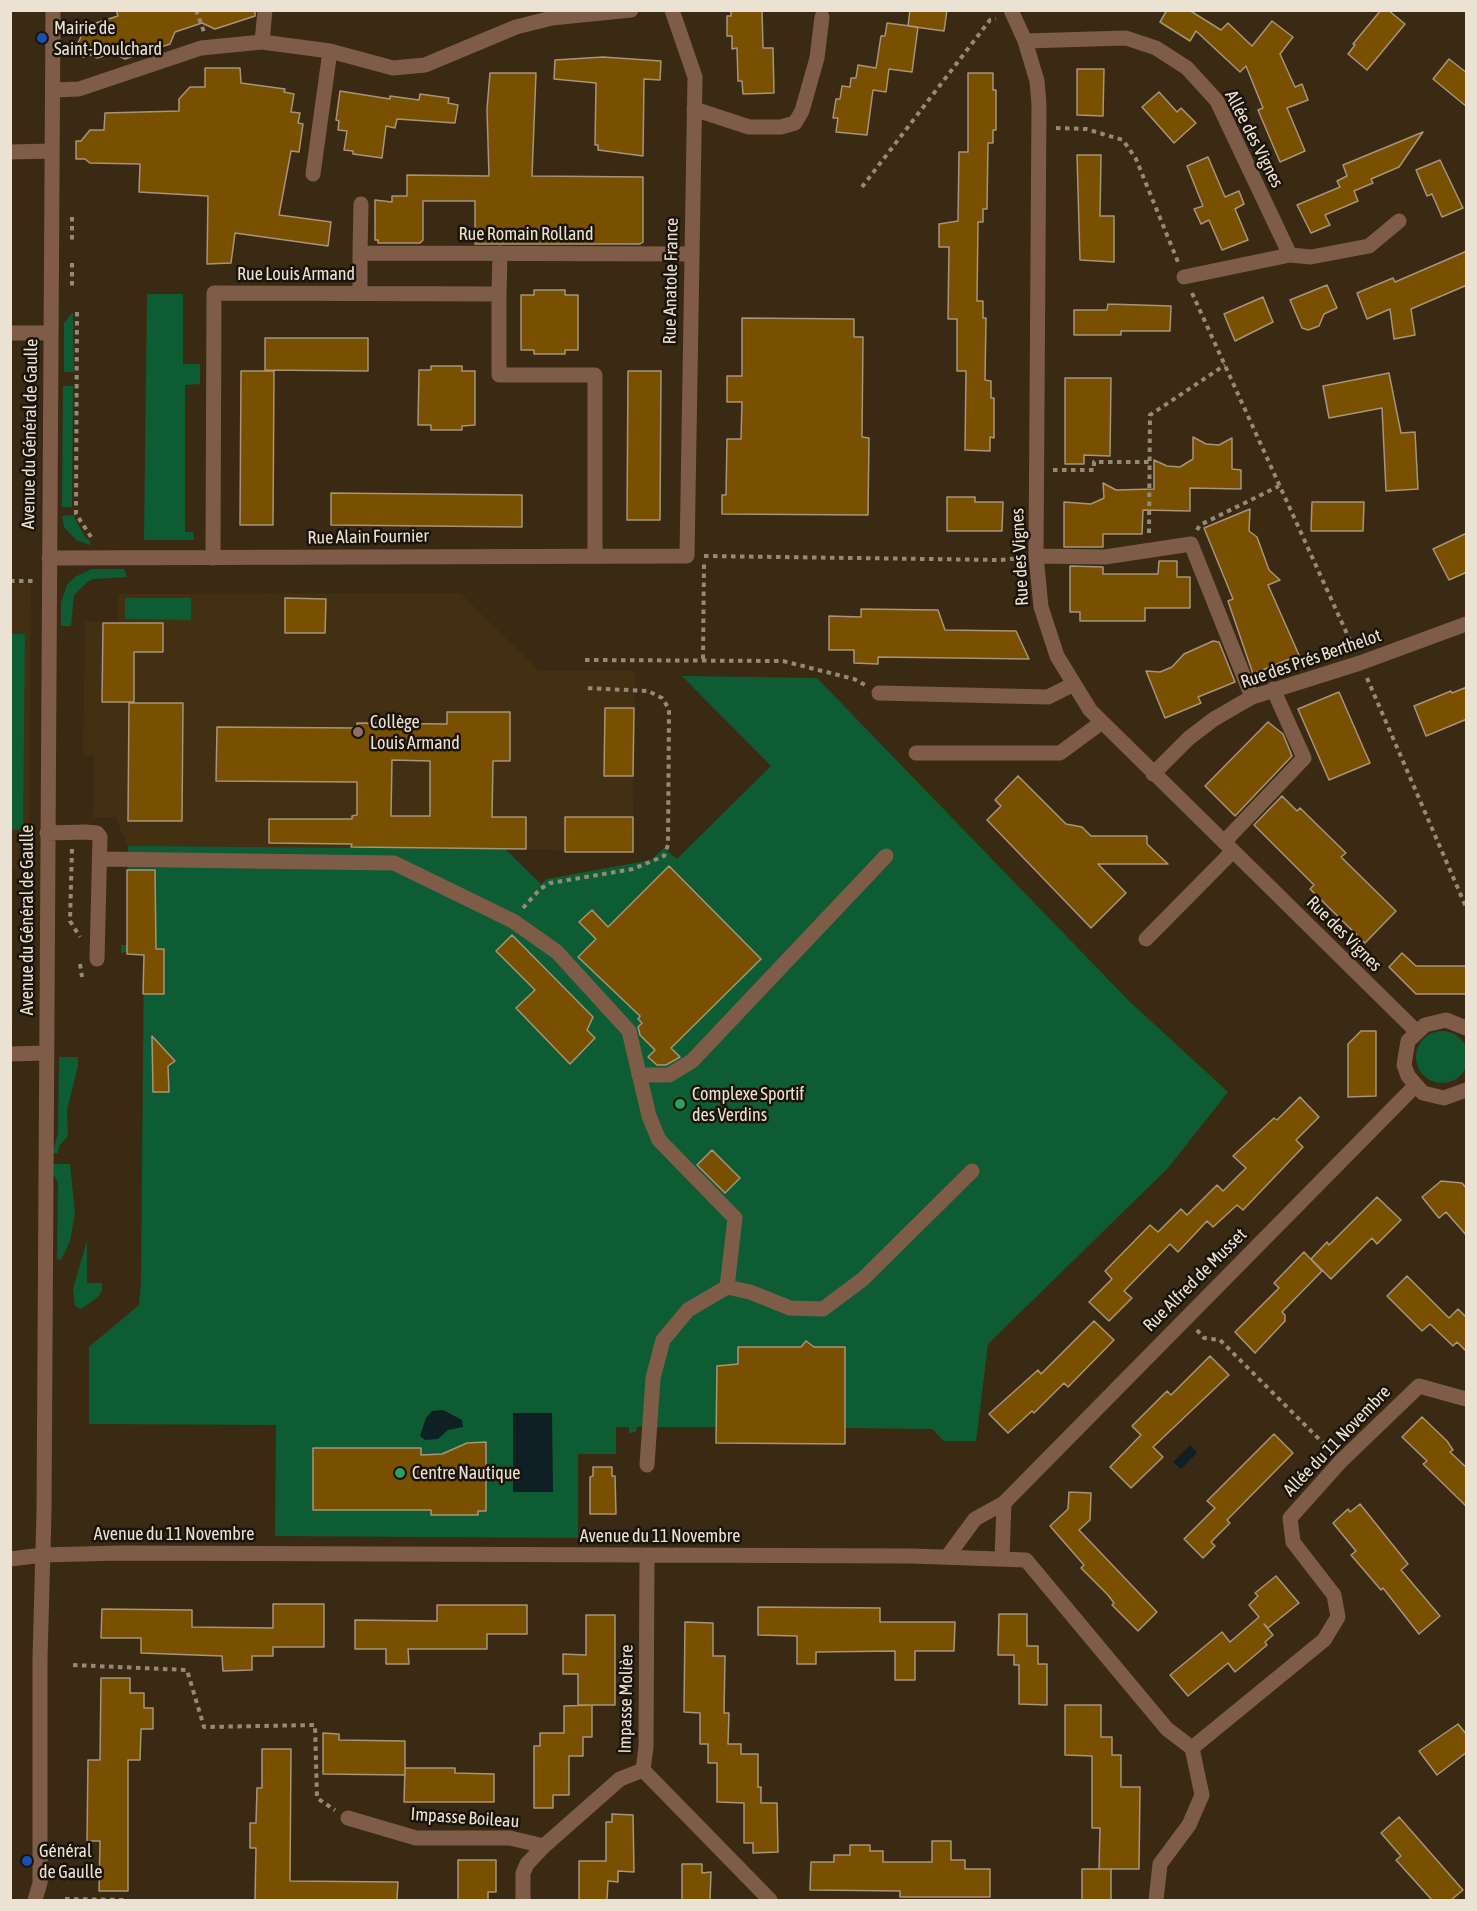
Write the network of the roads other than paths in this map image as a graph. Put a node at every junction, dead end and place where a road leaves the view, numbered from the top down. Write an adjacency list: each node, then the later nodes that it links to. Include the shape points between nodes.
1 (53, 10): 10 (street, Avenue du Général de Gaulle)
2 (265, 10): 8 (street)
3 (631, 10): 9 (street, via 552,18 516,27 425,65 393,68)
4 (672, 10): 11 (street, Rue Anatole France, via 695,78)
5 (1013, 14): 7 (street, Rue des Vignes)
6 (822, 17): 11 (street, via 817,58 795,123 781,127 749,126)
7 (1025, 41): 20 (street, Allée des Vignes, via 1126,38 1156,48 1187,68 1217,101); 28 (street, Rue des Vignes, via 1037,81 1040,127)
8 (262, 42): 9 (street); 10 (street, via 201,48 79,89)
9 (330, 51): 14 (street)
10 (53, 90): 12 (street, Avenue du Général de Gaulle)
11 (694, 109): 19 (street, Rue Anatole France)
12 (52, 151): 13 (street); 25 (street, Avenue du Général de Gaulle)
13 (10, 152)
14 (313, 174)
15 (361, 204): 17 (street)
16 (1399, 220): 20 (street, via 1369,246 1311,257)
17 (360, 253): 18 (street, Rue Romain Rolland); 22 (street)
18 (500, 253): 19 (street, Rue Romain Rolland); 23 (street)
19 (691, 254): 27 (street, Rue Anatole France)
20 (1290, 255): 21 (street)
21 (1184, 277)
22 (360, 294): 23 (street, Rue Louis Armand); 30 (street, Rue Louis Armand, via 214,293)
23 (499, 294): 26 (street, via 500,375 595,375)
24 (10, 333): 25 (street)
25 (51, 333): 29 (street, Avenue du Général de Gaulle)
26 (595, 556): 27 (street, Rue Alain Fournier); 30 (street, Rue Alain Fournier)
27 (687, 556)
28 (1036, 556): 32 (street, Rue des Vignes, via 1041,607 1057,656); 35 (street, via 1106,556 1191,544)
29 (49, 558): 30 (street, Rue Alain Fournier); 39 (street, Avenue du Général de Gaulle)
30 (213, 558)
31 (1467, 624): 33 (street, Rue des Prés Berthelot)
32 (1074, 684): 34 (street, via 1048,697); 36 (street, Rue des Vignes)
33 (1273, 689): 35 (street, Rue des Prés Berthelot); 40 (street, via 1304,758)
34 (879, 693)
35 (1252, 697): 38 (street, Rue des Prés Berthelot, via 1189,738)
36 (1102, 722): 37 (street, via 1060,753); 38 (street, Rue des Vignes)
37 (916, 753)
38 (1153, 774): 40 (street, Rue des Vignes)
39 (47, 833): 42 (street, via 97,833); 47 (street, Avenue du Général de Gaulle)
40 (1228, 847): 43 (street); 46 (street, Rue des Vignes)
41 (886, 856): 49 (street, via 692,1061 669,1075)
42 (100, 859): 44 (street); 49 (street, via 394,863 513,921 557,952 629,1030)
43 (1146, 939)
44 (97, 959)
45 (1467, 1028): 46 (street, via 1435,1021)
46 (1416, 1031): 50 (street, via 1408,1041 1404,1065)
47 (45, 1053): 48 (street); 57 (street, Avenue du Général de Gaulle)
48 (10, 1054)
49 (639, 1076): 53 (street, via 659,1140 735,1218)
50 (1415, 1086): 51 (street, via 1424,1093 1444,1098); 56 (street, Rue Alfred de Musset)
51 (1467, 1090)
52 (972, 1171): 53 (street, via 863,1279 823,1309 790,1308)
53 (727, 1287): 55 (street, via 688,1310 663,1340 653,1378)
54 (1467, 1398): 62 (street, Allée du 11 Novembre, via 1419,1386 1341,1461 1290,1518 1293,1542 1335,1595 1338,1617 1324,1640)
55 (647, 1465)
56 (1004, 1503): 59 (street, Rue Alfred de Musset, via 975,1519); 60 (street)
57 (43, 1555): 58 (street, Avenue du 11 Novembre); 61 (street, Avenue du 11 Novembre); 66 (street, Avenue du Général de Gaulle, via 39,1659 40,1883)
58 (647, 1555): 59 (street, Avenue du 11 Novembre); 63 (street, Impasse Molière)
59 (947, 1557): 60 (street, Avenue du 11 Novembre)
60 (1002, 1558): 62 (street, Avenue du 11 Novembre, via 1026,1560 1167,1729)
61 (10, 1560)
62 (1192, 1748): 69 (street, via 1202,1795 1189,1825 1160,1864)
63 (643, 1770): 65 (street, via 620,1779); 68 (street, Impasse Molière)
64 (348, 1818): 65 (street, Impasse Boileau, via 416,1838 510,1838)
65 (544, 1846): 67 (street, via 527,1864)
66 (35, 1900)
67 (523, 1900)
68 (770, 1900)
69 (1156, 1900)

